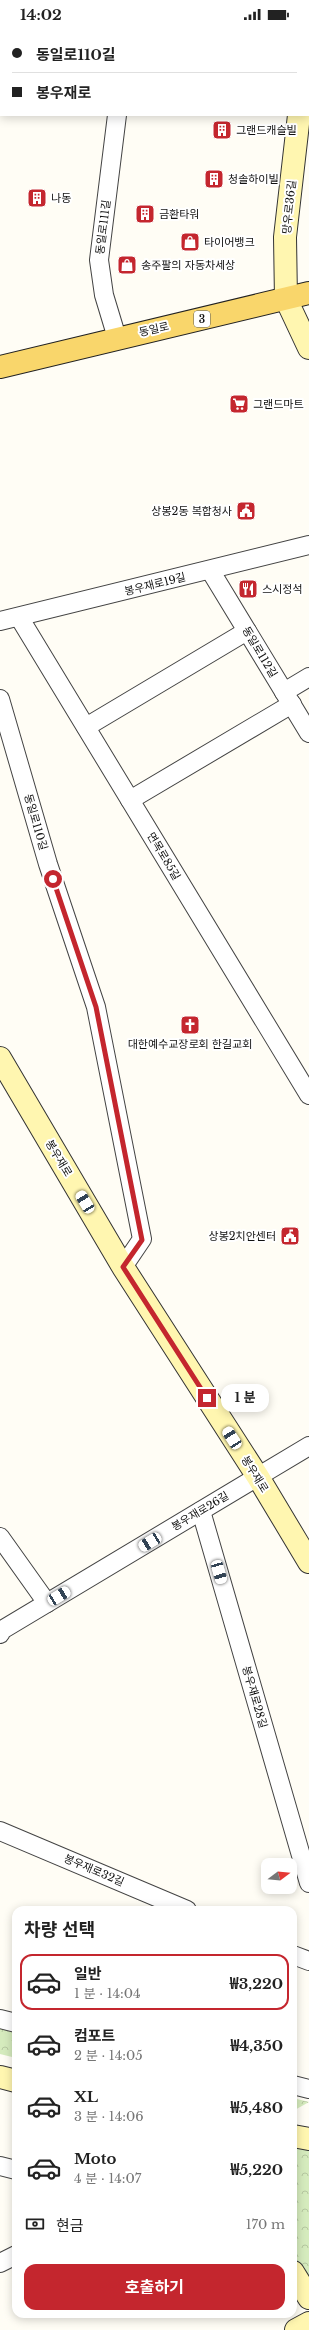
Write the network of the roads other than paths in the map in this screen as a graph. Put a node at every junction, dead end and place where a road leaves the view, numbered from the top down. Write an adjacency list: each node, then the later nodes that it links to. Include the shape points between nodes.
1 (117, 116): 5 (street, 동일로111길, via 99,260 104,295)
2 (299, 116): 4 (street, 망우로36길, via 285,237)
3 (309, 293): 4 (main road, 동일로 / 3)
4 (286, 299): 5 (main road, 동일로 / 3); 6 (street)
5 (118, 338): 7 (main road, 동일로 / 3)
6 (309, 348)
7 (0, 366)
8 (309, 545): 9 (street, 봉우재로19길)
9 (210, 570): 10 (street, 봉우재로19길); 12 (street, 동일로112길)
10 (19, 617): 11 (street, 봉우재로19길); 16 (street, 면목로85길)
11 (0, 621)
12 (247, 631): 14 (street, 동일로112길); 16 (street)
13 (309, 677): 14 (street)
14 (288, 698): 17 (street, 동일로112길); 18 (street)
15 (0, 699): 21 (street, 동일로110길, via 48,864 96,1007 142,1240)
16 (86, 728): 18 (street, 면목로85길)
17 (309, 733)
18 (130, 800): 20 (street, 면목로85길)
19 (0, 1058): 21 (street, 봉우재로)
20 (309, 1095)
21 (123, 1267): 23 (street, 봉우재로)
22 (309, 1446): 23 (street, 봉우재로26길)
23 (258, 1477): 24 (street, 봉우재로26길); 26 (street, 봉우재로)
24 (201, 1511): 27 (street, 봉우재로26길); 30 (street, 봉우재로28길)
25 (0, 1537): 27 (street)
26 (309, 1562)
27 (46, 1603): 28 (street, 봉우재로26길)
28 (1, 1631)
29 (0, 1831): 31 (street, 봉우재로32길)
30 (309, 1883)
31 (178, 1906)
32 (297, 1956): 33 (street)
33 (309, 1961)
34 (0, 2019): 35 (street)
35 (12, 2022)
36 (0, 2077): 37 (street)
37 (12, 2080)
38 (297, 2086): 39 (street)
39 (309, 2089)
40 (297, 2137): 41 (street)
41 (309, 2139)
42 (0, 2166): 43 (street)
43 (12, 2169)
44 (12, 2257): 45 (street)
45 (0, 2263)
46 (297, 2278): 47 (street)
47 (309, 2298)
48 (309, 2323): 49 (street)
49 (296, 2330)

